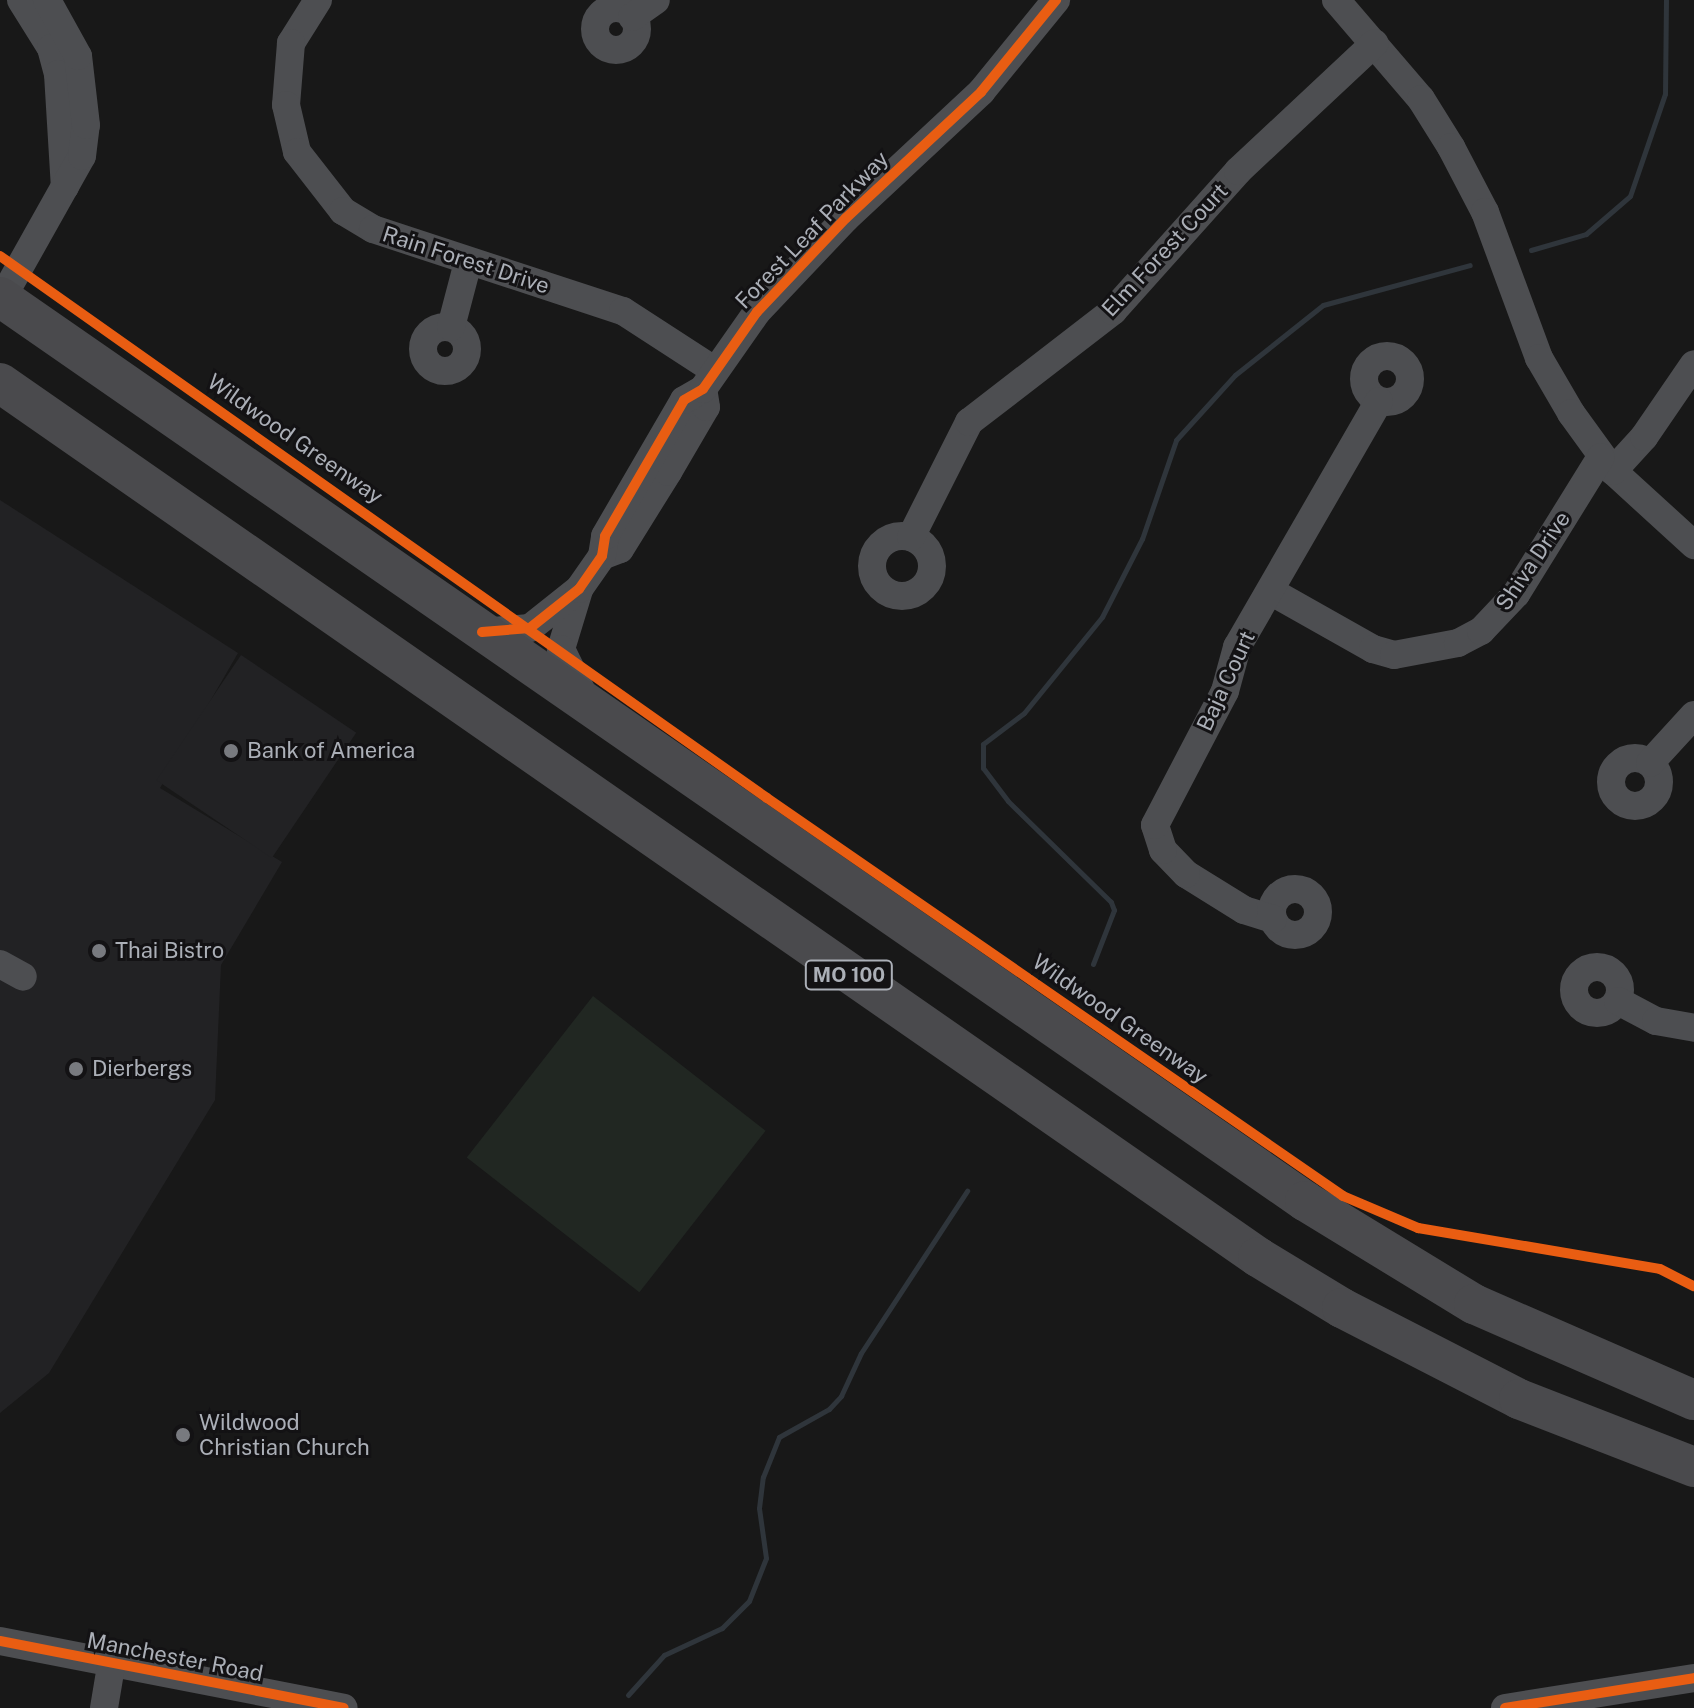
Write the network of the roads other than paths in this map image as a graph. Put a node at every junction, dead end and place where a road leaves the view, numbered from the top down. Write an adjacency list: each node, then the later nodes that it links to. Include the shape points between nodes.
1 (21, 0): 9 (street, via 47,39 58,74)
2 (47, 0): 9 (street, via 66,26 84,85 82,156)
3 (318, 0): 10 (street, Rain Forest Drive, via 291,43 286,80 297,152 343,211 373,229)
4 (656, 0): 7 (street)
5 (1056, 0): 14 (street, Forest Leaf Parkway, via 981,92 846,218 757,312)
6 (1336, 0): 8 (street)
7 (632, 17)
8 (1375, 43): 19 (street, via 1421,99 1469,178 1539,358); 20 (street, Elm Forest Court, via 1238,171 1113,311 969,422)
9 (65, 187): 11 (street)
10 (468, 262): 12 (street); 14 (street, Rain Forest Drive, via 623,311)
11 (1, 300): 24 (highway, MO 100)
12 (451, 327)
13 (1694, 364): 19 (street, Shiva Drive, via 1644,437)
14 (709, 380): 22 (street, Forest Leaf Parkway, via 706,407 668,472 620,549 602,556)
15 (0, 383): 18 (highway, MO 100)
16 (1379, 401): 23 (street, Baja Court)
17 (0, 411): 18 (highway)
18 (43, 413): 32 (highway, MO 100, via 1258,1257 1342,1308 1519,1399)
19 (1607, 464): 21 (street); 23 (street, Shiva Drive, via 1516,594 1481,631 1458,643 1413,653 1384,652)
20 (911, 537)
21 (1694, 545)
22 (579, 589): 24 (street, Forest Leaf Parkway, via 530,628); 25 (street, Forest Leaf Parkway, via 561,649)
23 (1272, 592): 28 (street, Baja Court, via 1237,647 1225,691 1155,825 1163,850 1186,874 1234,905)
24 (482, 632): 25 (highway, MO 100)
25 (586, 701): 31 (highway, MO 100, via 1305,1201 1474,1304)
26 (1694, 715): 27 (street)
27 (1650, 763)
28 (1273, 919)
29 (1618, 1001): 30 (street, via 1656,1021)
30 (1694, 1028)
31 (1694, 1400)
32 (1694, 1467)
33 (0, 1641): 34 (street, Manchester Road)
34 (111, 1666): 37 (street); 38 (street, Manchester Road)
35 (1694, 1678): 36 (street)
36 (1628, 1699): 39 (street)
37 (104, 1708)
38 (344, 1708)
39 (1505, 1708)

